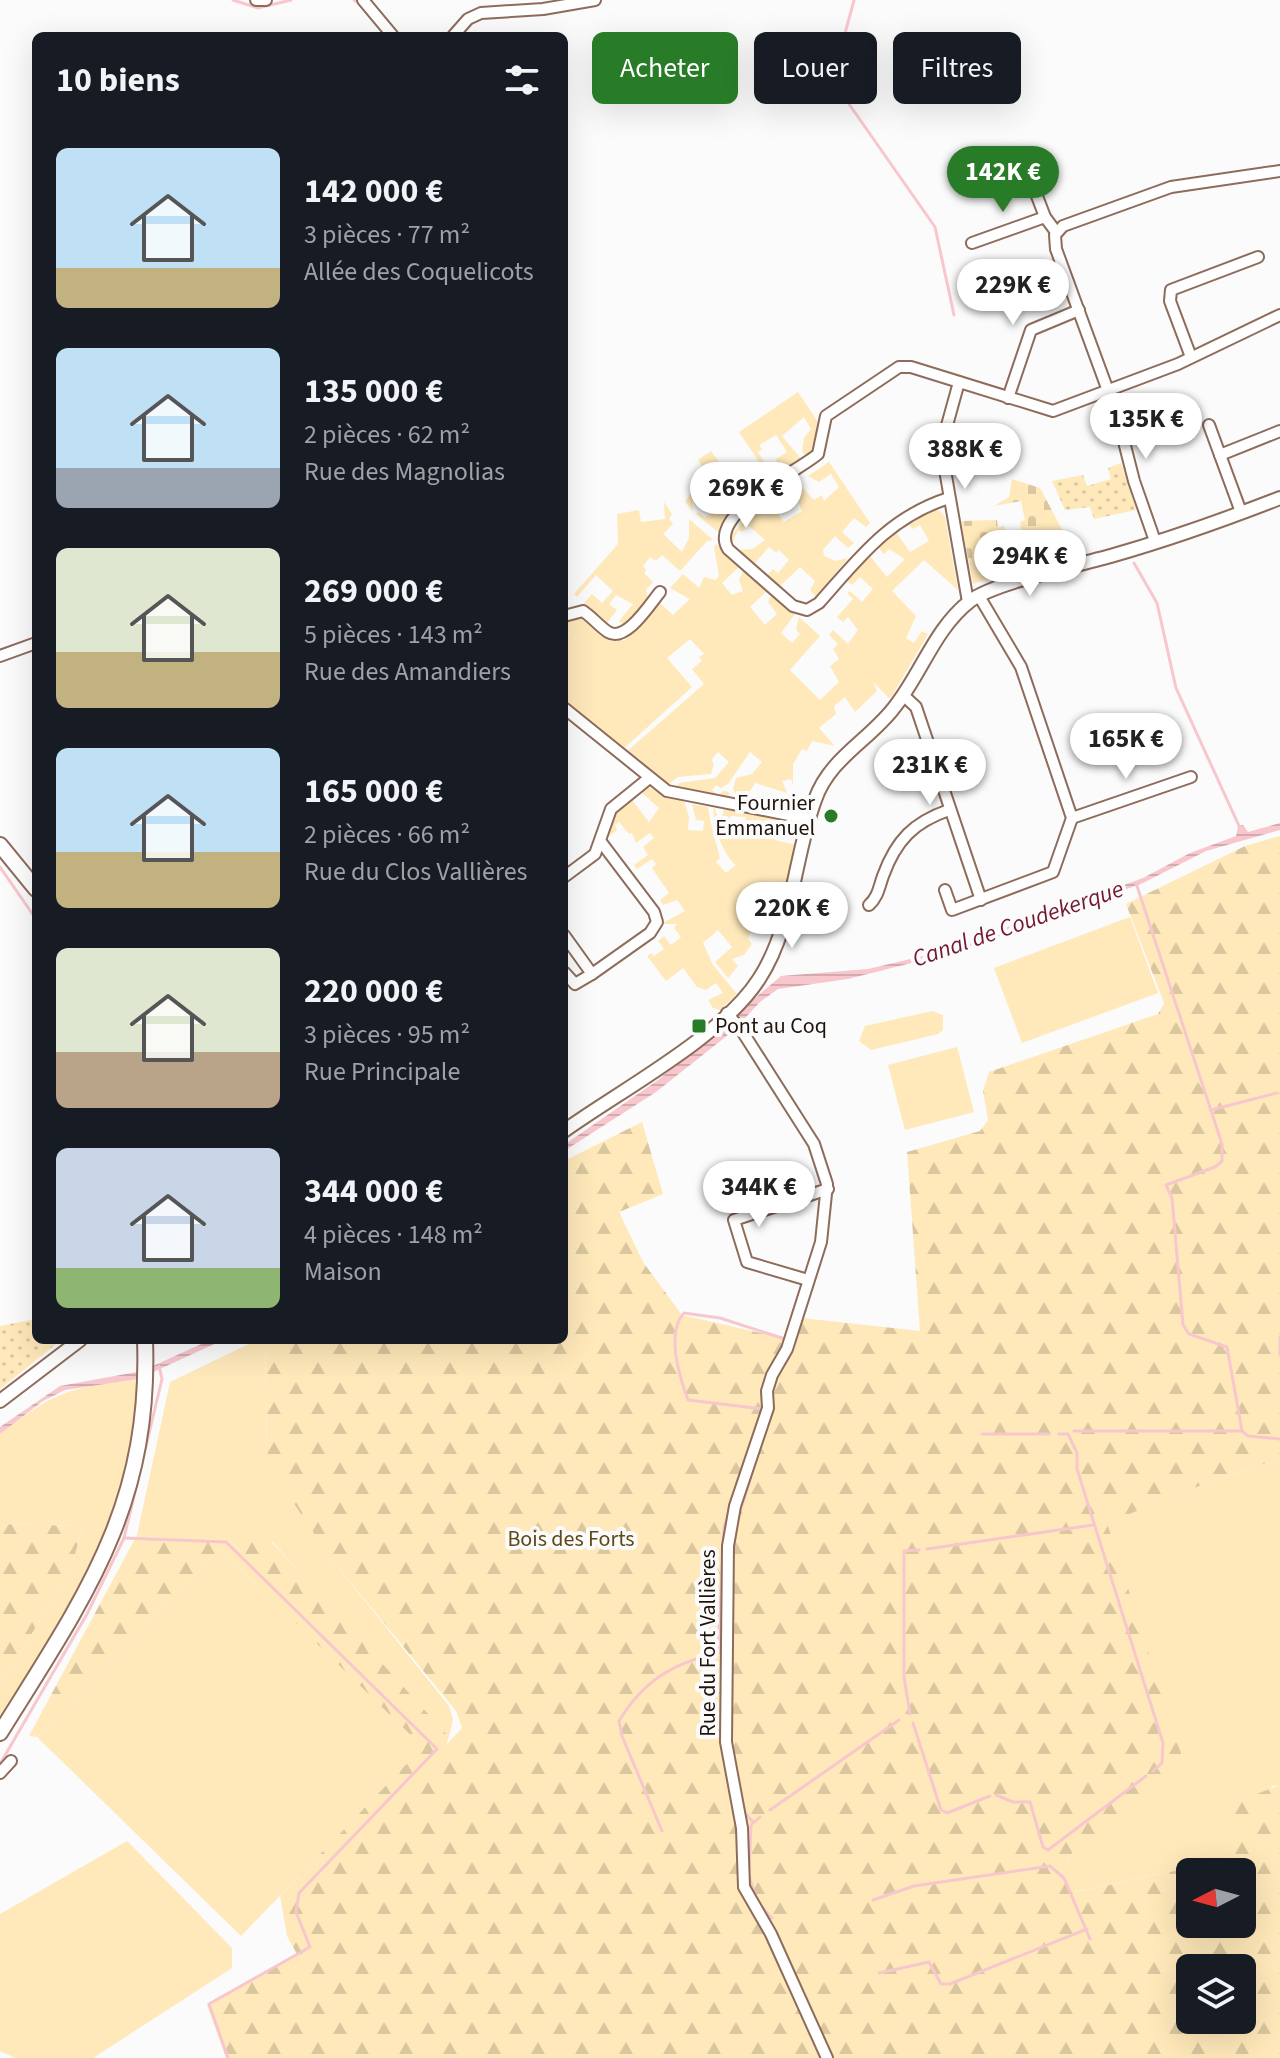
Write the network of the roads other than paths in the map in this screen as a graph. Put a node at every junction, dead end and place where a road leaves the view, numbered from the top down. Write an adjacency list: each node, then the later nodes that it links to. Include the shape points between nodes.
1 (256, 0): 2 (street)
2 (266, 0)
3 (363, 0): 5 (street)
4 (595, 0): 6 (street, via 481,13)
5 (390, 32)
6 (457, 32)
7 (1027, 170): 9 (street)
8 (1280, 171): 10 (street, via 1171,187)
9 (1045, 217): 10 (street); 11 (street)
10 (1056, 232): 13 (street, via 1056,249)
11 (972, 243)
12 (1258, 257): 15 (street, via 1171,290 1170,301)
13 (1079, 310): 17 (street); 18 (street, via 1031,330)
14 (1280, 315): 15 (street)
15 (1191, 357): 17 (street)
16 (959, 382): 18 (street); 22 (street, via 942,438); 22 (street, via 901,366 828,414 818,454 751,500 726,526 724,539 728,549 793,606 807,610 881,533)
17 (1109, 391): 18 (street, via 1053,411); 25 (street)
18 (1008, 398)
19 (1209, 425): 21 (street)
20 (1280, 431): 21 (street)
21 (1220, 455): 24 (street)
22 (949, 498): 27 (street)
23 (1280, 498): 24 (street)
24 (1241, 512): 25 (street)
25 (1155, 541): 27 (street)
26 (660, 592): 28 (street, via 619,634 608,632 583,611)
27 (973, 599): 31 (street, via 934,643); 36 (street, via 1021,667)
28 (568, 615)
29 (32, 644): 30 (street)
30 (0, 656)
31 (903, 695): 35 (street, via 916,707); 37 (street, via 835,766)
32 (568, 711): 34 (street)
33 (1191, 777): 36 (street)
34 (648, 779): 37 (street, via 677,795); 38 (street, via 611,809)
35 (949, 810): 43 (street); 44 (street, via 910,829)
36 (1072, 818): 43 (street, via 1055,870)
37 (809, 819): 48 (street, via 767,964)
38 (601, 842): 40 (street, via 595,854); 46 (street, via 657,922 650,933)
39 (0, 845): 41 (main road)
40 (568, 874)
41 (32, 884)
42 (945, 890): 43 (street, via 952,910)
43 (981, 900)
44 (869, 905)
45 (568, 941): 46 (street)
46 (592, 974): 47 (street, via 576,984)
47 (568, 976)
48 (729, 1015): 49 (street); 50 (street, Rue du Fort Vallières, via 816,1148)
49 (568, 1128)
50 (828, 1189): 51 (street, Rue du Fort Vallières, via 823,1231); 51 (street, via 734,1220 749,1263)
51 (808, 1280): 60 (street, Rue du Fort Vallières, via 787,1349 773,1370 768,1408 731,1525 725,1726 746,1893 771,1934)
52 (77, 1344): 56 (street)
53 (137, 1344): 55 (main road)
54 (145, 1344): 55 (main road)
55 (145, 1364): 57 (main road, via 141,1434 108,1552)
56 (0, 1401)
57 (0, 1733)
58 (11, 1761): 59 (street)
59 (0, 1773)
60 (827, 2058)

